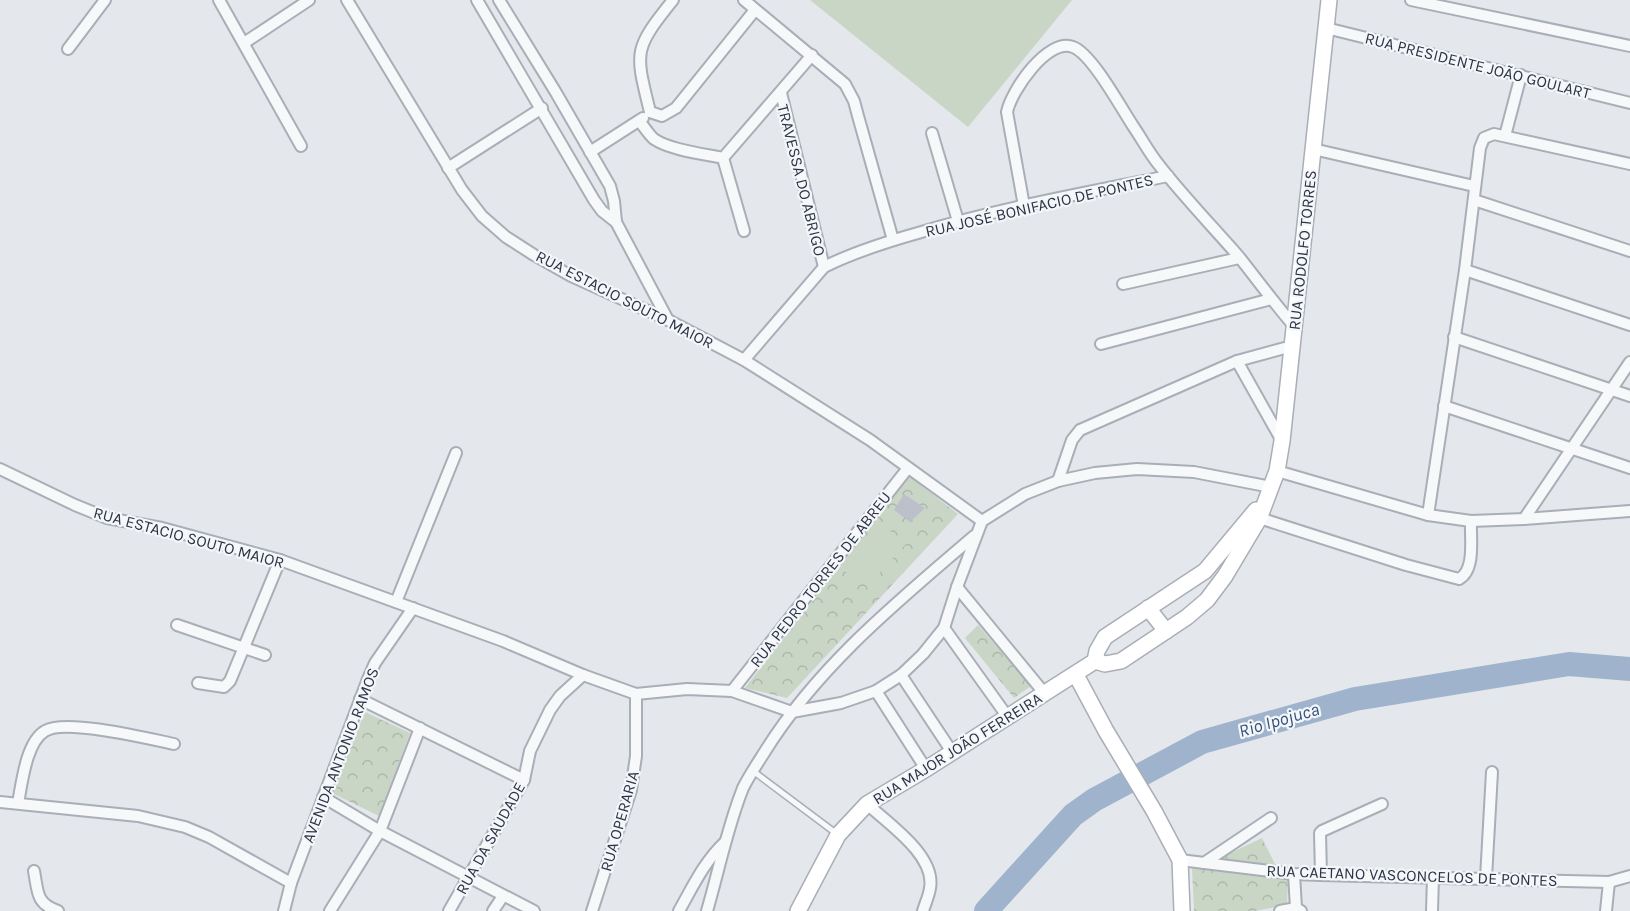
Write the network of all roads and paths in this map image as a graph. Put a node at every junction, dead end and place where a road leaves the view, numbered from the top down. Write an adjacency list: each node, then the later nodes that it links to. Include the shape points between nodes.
1 (105, 0): 16 (street)
2 (219, 0): 14 (street)
3 (309, 0): 14 (street)
4 (347, 0): 32 (street, RUA ESTACIO SOUTO MAIOR)
5 (499, 0): 19 (street)
6 (673, 0): 23 (street, via 648,31 639,53)
7 (744, 0): 12 (street)
8 (1329, 0): 13 (main road, RUA RODOLFO TORRES)
9 (1411, 0): 10 (street)
10 (1424, 1): 15 (street)
11 (482, 2): 22 (street)
12 (755, 10): 17 (street); 23 (street, via 675,108 662,116)
13 (1326, 28): 18 (street, RUA PRESIDENTE JOÃO GOULART); 28 (main road, RUA RODOLFO TORRES)
14 (244, 43): 27 (street)
15 (1630, 46)
16 (68, 49)
17 (812, 55): 20 (street); 40 (street, via 845,84 854,101)
18 (1521, 75): 21 (street, RUA PRESIDENTE JOÃO GOULART); 26 (street)
19 (555, 91): 22 (street); 29 (street)
20 (781, 93): 30 (street); 43 (street, TRAVESSA DO ABRIGO)
21 (1630, 103)
22 (540, 105): 32 (street); 38 (street, via 594,200)
23 (651, 112): 24 (street)
24 (639, 121): 29 (street); 30 (street, via 662,143)
25 (932, 133): 37 (street)
26 (1505, 136): 31 (street); 34 (street, via 1489,135 1481,142)
27 (301, 146)
28 (1313, 149): 34 (street); 49 (main road, RUA RODOLFO TORRES)
29 (590, 152): 38 (street, via 610,186)
30 (723, 158): 39 (street)
31 (1630, 164)
32 (448, 168): 47 (street, RUA ESTACIO SOUTO MAIOR, via 482,216 506,237 571,276)
33 (1168, 176): 36 (street, RUA JOSÉ BONIFACIO DE PONTES); 36 (street, via 1098,72 1080,51 1060,46 1045,55 1018,86 1007,112); 42 (street)
34 (1474, 186): 35 (street)
35 (1474, 200): 41 (street); 44 (street)
36 (1024, 206): 37 (street, RUA JOSÉ BONIFACIO DE PONTES)
37 (958, 221): 40 (street, RUA JOSÉ BONIFACIO DE PONTES)
38 (616, 222): 47 (street)
39 (744, 231)
40 (892, 240): 43 (street, RUA JOSÉ BONIFACIO DE PONTES)
41 (1630, 251)
42 (1239, 258): 45 (street); 46 (street)
43 (824, 267): 53 (street, RUA JOSÉ BONIFACIO DE PONTES)
44 (1465, 270): 48 (street); 50 (street)
45 (1123, 284)
46 (1271, 299): 49 (street); 51 (street)
47 (668, 320): 53 (street, RUA ESTACIO SOUTO MAIOR)
48 (1630, 325)
49 (1294, 326): 52 (main road, RUA RODOLFO TORRES)
50 (1454, 337): 56 (street); 58 (street)
51 (1101, 344)
52 (1292, 346): 54 (street); 59 (main road, RUA RODOLFO TORRES)
53 (744, 360): 62 (street, RUA ESTACIO SOUTO MAIOR)
54 (1237, 361): 59 (street); 66 (street, via 1080,430 1072,440)
55 (1630, 362): 56 (street)
56 (1612, 390): 57 (street); 60 (street)
57 (1630, 396)
58 (1444, 406): 60 (street); 69 (street)
59 (1282, 441): 65 (main road, RUA RODOLFO TORRES)
60 (1570, 449): 63 (street); 71 (street)
61 (456, 453): 77 (street)
62 (908, 468): 72 (street, RUA ESTACIO SOUTO MAIOR); 90 (street, RUA PEDRO TORRES DE ABREU)
63 (1630, 468)
64 (0, 469): 75 (street, RUA ESTACIO SOUTO MAIOR, via 108,518 162,528)
65 (1277, 471): 67 (main road, RUA RODOLFO TORRES); 69 (street)
66 (1058, 481): 67 (street, via 1137,469 1194,472); 72 (street, via 1025,494)
67 (1268, 493): 70 (main road, RUA MAJOR JOÃO FERREIRA)
68 (1630, 511): 71 (street)
69 (1428, 515): 73 (street)
70 (1255, 517): 73 (street, via 1459,579 1464,577 1470,560); 79 (main road, RUA MAJOR JOÃO FERREIRA, via 1204,571); 82 (main road, RUA MAJOR JOÃO FERREIRA, via 1226,576 1207,600)
71 (1524, 519): 73 (street)
72 (982, 521): 74 (street)
73 (1471, 521)
74 (976, 534): 76 (street); 95 (street, via 884,615)
75 (280, 560): 77 (street, RUA ESTACIO SOUTO MAIOR); 83 (street)
76 (957, 587): 81 (street); 93 (street)
77 (396, 602): 78 (street, RUA ESTACIO SOUTO MAIOR)
78 (413, 608): 86 (street, RUA ESTACIO SOUTO MAIOR); 94 (street, AVENIDA ANTONIO RAMOS, via 375,663)
79 (1148, 608): 82 (main road); 85 (main road, RUA MAJOR JOÃO FERREIRA, via 1105,637)
80 (177, 625): 83 (street)
81 (944, 628): 87 (street); 96 (street)
82 (1166, 631): 85 (main road, RUA MAJOR JOÃO FERREIRA, via 1121,661)
83 (245, 648): 84 (street); 89 (street, via 227,685)
84 (265, 655)
85 (1095, 661): 88 (main road, RUA MAJOR JOÃO FERREIRA)
86 (583, 675): 92 (street, RUA ESTACIO SOUTO MAIOR); 103 (street, RUA DA SAUDADE, via 550,710 530,751)
87 (901, 675): 91 (street); 99 (street)
88 (1076, 675): 93 (main road, RUA MAJOR JOÃO FERREIRA); 113 (main road)
89 (198, 683)
90 (732, 691): 92 (street, RUA ESTACIO SOUTO MAIOR, via 687,689); 95 (street, RUA ESTACIO SOUTO MAIOR)
91 (876, 691): 95 (street, via 841,703); 100 (street)
92 (636, 694): 132 (street, RUA OPERARIA, via 632,782)
93 (1044, 694): 96 (main road, RUA MAJOR JOÃO FERREIRA)
94 (360, 699): 97 (street); 104 (street, AVENIDA ANTONIO RAMOS)
95 (792, 712): 101 (street)
96 (1007, 716): 99 (main road, RUA MAJOR JOÃO FERREIRA)
97 (420, 728): 103 (street); 110 (street)
98 (174, 744): 106 (street, via 113,731 52,728 39,736 33,746)
99 (952, 752): 100 (main road, RUA MAJOR JOÃO FERREIRA)
100 (926, 769): 107 (main road, RUA MAJOR JOÃO FERREIRA)
101 (753, 771): 111 (lane); 112 (street)
102 (1492, 772): 121 (street)
103 (524, 780): 119 (street, RUA DA SAUDADE)
104 (323, 797): 110 (street); 123 (street, AVENIDA ANTONIO RAMOS)
105 (0, 802): 106 (street)
106 (18, 803): 123 (street, via 138,816 185,827)
107 (867, 804): 111 (main road, RUA MAJOR JOÃO FERREIRA); 136 (street, via 914,847 928,866 930,889)
108 (1382, 804): 117 (street, via 1322,831)
109 (1271, 818): 114 (street)
110 (380, 831): 119 (street); 128 (street)
111 (838, 835): 135 (main road, RUA MAJOR JOÃO FERREIRA)
112 (725, 841): 133 (street, via 698,874); 134 (street)
113 (1180, 860): 114 (street, RUA CAETANO VASCONCELOS DE PONTES); 137 (main road)
114 (1204, 863): 116 (street, RUA CAETANO VASCONCELOS DE PONTES)
115 (33, 872): 126 (street, via 39,900)
116 (1294, 874): 117 (street, RUA CAETANO VASCONCELOS DE PONTES); 125 (street)
117 (1321, 875): 120 (street, RUA CAETANO VASCONCELOS DE PONTES)
118 (1630, 876): 122 (street, RUA CAETANO VASCONCELOS DE PONTES)
119 (468, 877): 124 (street); 129 (street, RUA DA SAUDADE)
120 (1432, 878): 121 (street, RUA CAETANO VASCONCELOS DE PONTES); 139 (street)
121 (1486, 878): 122 (street, RUA CAETANO VASCONCELOS DE PONTES)
122 (1609, 882): 140 (street)
123 (291, 884): 127 (street, AVENIDA ANTONIO RAMOS)
124 (503, 896): 130 (street); 131 (street)
125 (1299, 909): 138 (street)
126 (58, 911)
127 (284, 911)
128 (330, 911)
129 (449, 911)
130 (493, 911)
131 (534, 911)
132 (592, 911)
133 (679, 911)
134 (707, 911)
135 (798, 911)
136 (922, 911)
137 (1182, 911)
138 (1280, 911)
139 (1432, 911)
140 (1606, 911)

